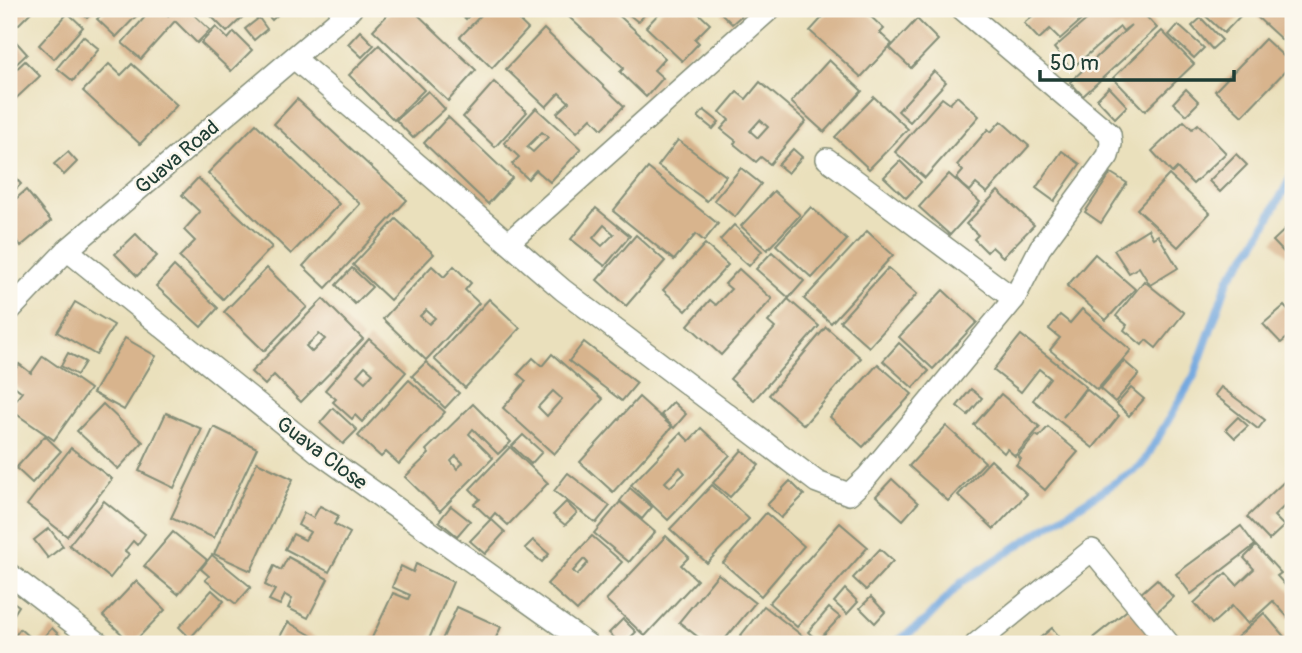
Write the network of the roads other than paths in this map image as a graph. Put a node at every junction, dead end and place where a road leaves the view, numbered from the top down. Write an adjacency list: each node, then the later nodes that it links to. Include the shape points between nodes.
1 (351, 9): 4 (street, Guava Road)
2 (770, 9): 6 (street)
3 (962, 9): 8 (street, via 1110,134 1108,156 1040,248)
4 (294, 58): 6 (street); 7 (street, Guava Road)
5 (827, 159): 8 (street)
6 (509, 242): 8 (street, via 564,290 817,482 849,494)
7 (67, 250): 9 (street, Guava Road); 12 (street, Guava Close, via 318,453)
8 (1014, 299)
9 (9, 311)
10 (9, 574): 11 (street)
11 (100, 644)
12 (587, 644)
13 (976, 644): 14 (street, via 1092,550)
14 (1169, 644)

